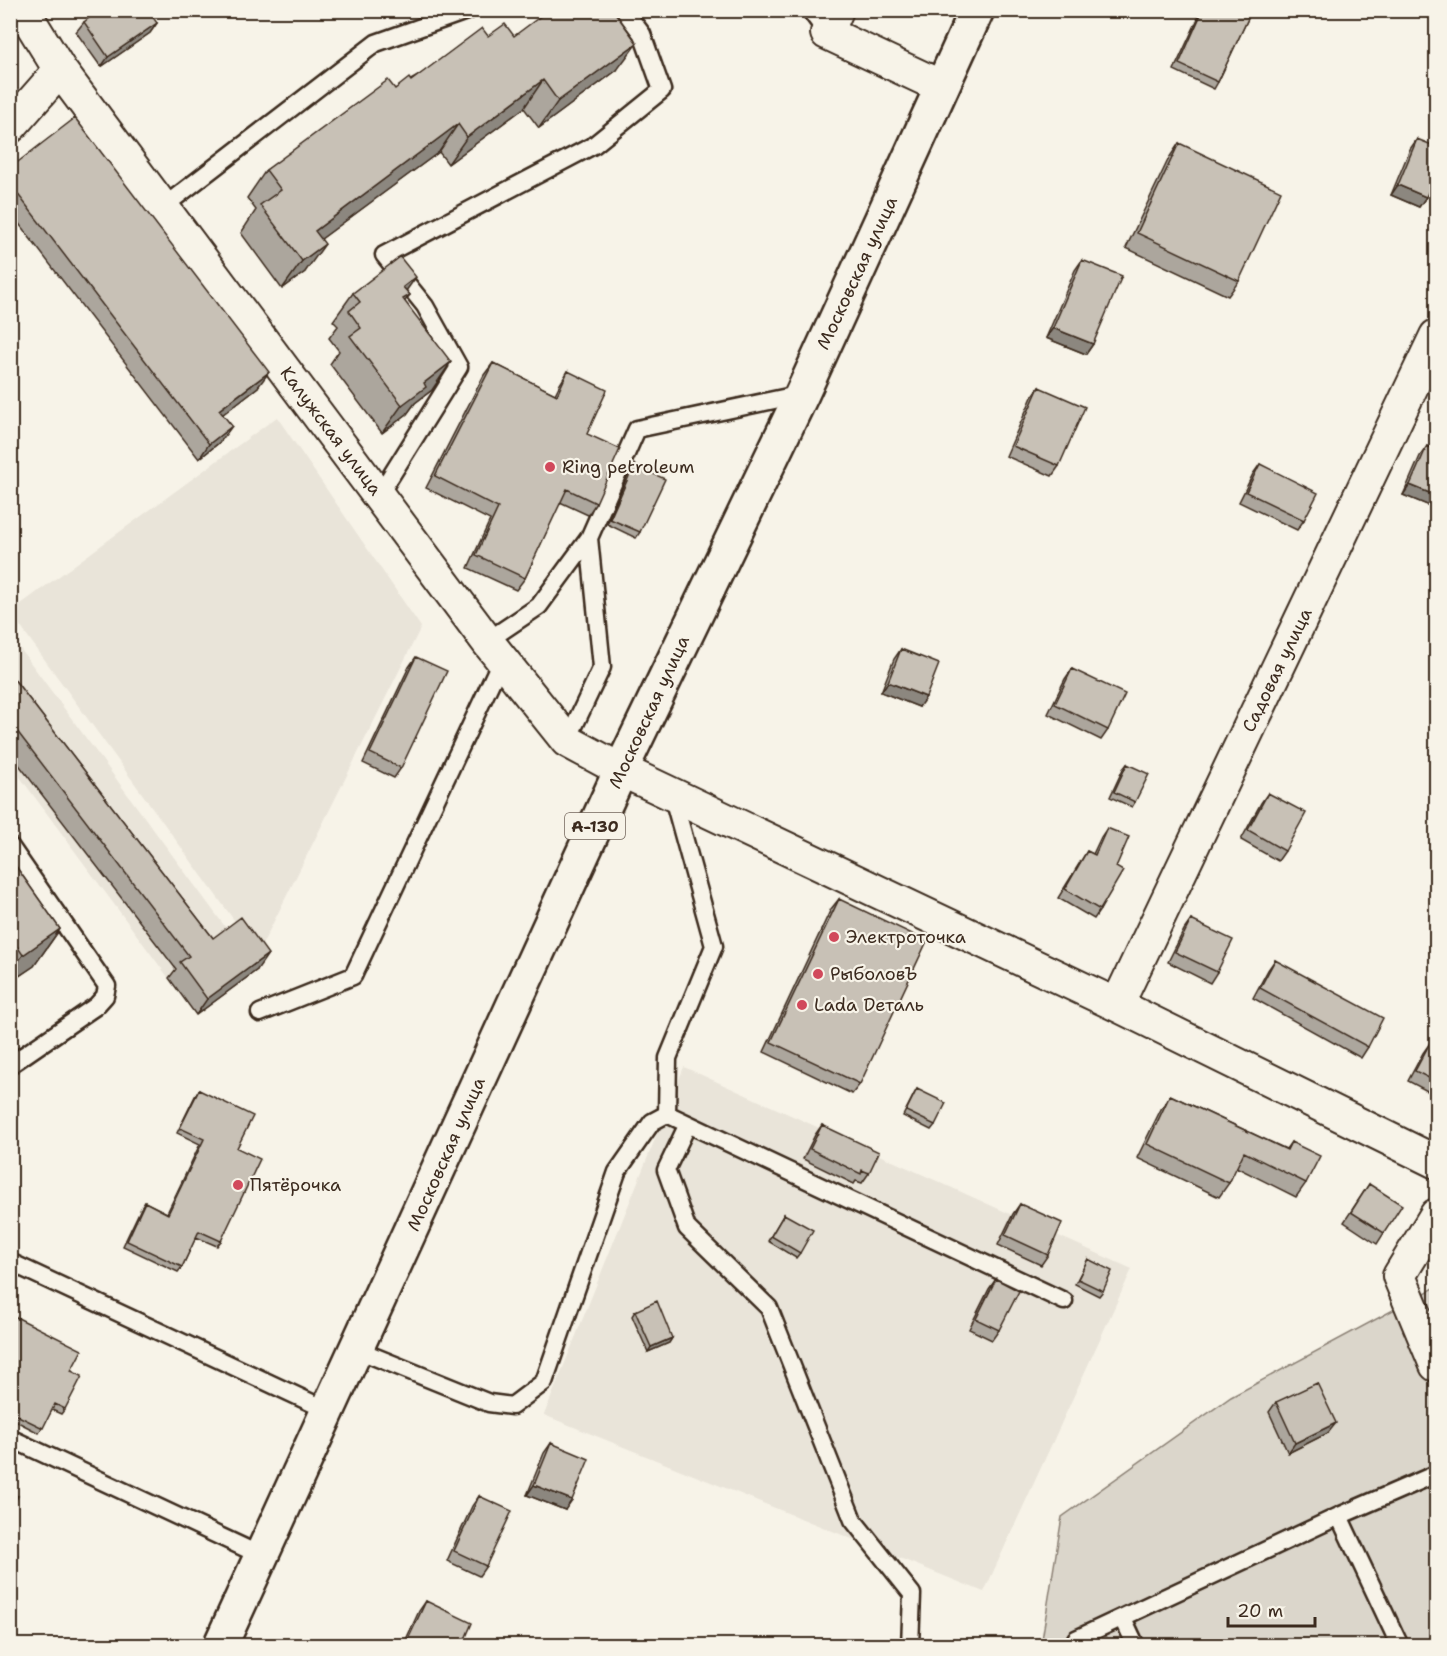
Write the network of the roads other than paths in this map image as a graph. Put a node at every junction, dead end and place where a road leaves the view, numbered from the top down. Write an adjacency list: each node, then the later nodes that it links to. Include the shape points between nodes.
1 (22, 10): 6 (street, Калужская улица)
2 (469, 10): 9 (lane, via 376,43)
3 (624, 10): 12 (lane, via 642,34 662,90 594,145 384,255 424,306 459,367)
4 (977, 10): 7 (highway, Московская улица / А-130)
5 (824, 18): 7 (street)
6 (60, 70): 8 (street); 9 (street, Калужская улица)
7 (942, 87): 11 (highway, Московская улица / А-130)
8 (10, 127)
9 (163, 207): 12 (street, Калужская улица)
10 (1437, 336): 19 (street, Садовая улица)
11 (802, 394): 13 (lane, via 637,429); 16 (highway, Московская улица / А-130)
12 (379, 495): 14 (street, Калужская улица)
13 (589, 538): 14 (lane, via 539,606); 15 (lane, via 602,667)
14 (495, 650): 15 (street, Калужская улица); 20 (lane, via 353,976)
15 (567, 741): 16 (street, Калужская улица)
16 (621, 770): 17 (street, Калужская улица); 30 (highway, Московская улица / А-130)
17 (672, 794): 19 (street, Калужская улица); 22 (lane, via 714,946 668,1058)
18 (10, 846): 21 (lane, via 107,986 105,996 96,1006)
19 (1117, 1005): 24 (street, Калужская улица)
20 (260, 1013)
21 (10, 1065)
22 (667, 1114): 23 (lane); 28 (lane, via 652,1122 617,1172 544,1382 512,1406 489,1403)
23 (688, 1124): 27 (lane); 37 (lane, via 666,1170 687,1228 769,1308 853,1520 912,1594)
24 (1437, 1162)
25 (1437, 1215): 29 (street, via 1400,1276)
26 (10, 1262): 30 (lane)
27 (1064, 1301)
28 (363, 1352)
29 (1437, 1365)
30 (329, 1411): 34 (highway, Московская улица / А-130)
31 (10, 1438): 34 (lane)
32 (1437, 1474): 33 (lane)
33 (1339, 1516): 35 (lane); 40 (lane)
34 (262, 1556): 36 (highway, Московская улица / А-130)
35 (1123, 1618): 38 (lane, via 1076,1639); 39 (lane)
36 (220, 1646)
37 (910, 1646)
38 (1075, 1646)
39 (1136, 1646)
40 (1400, 1646)

